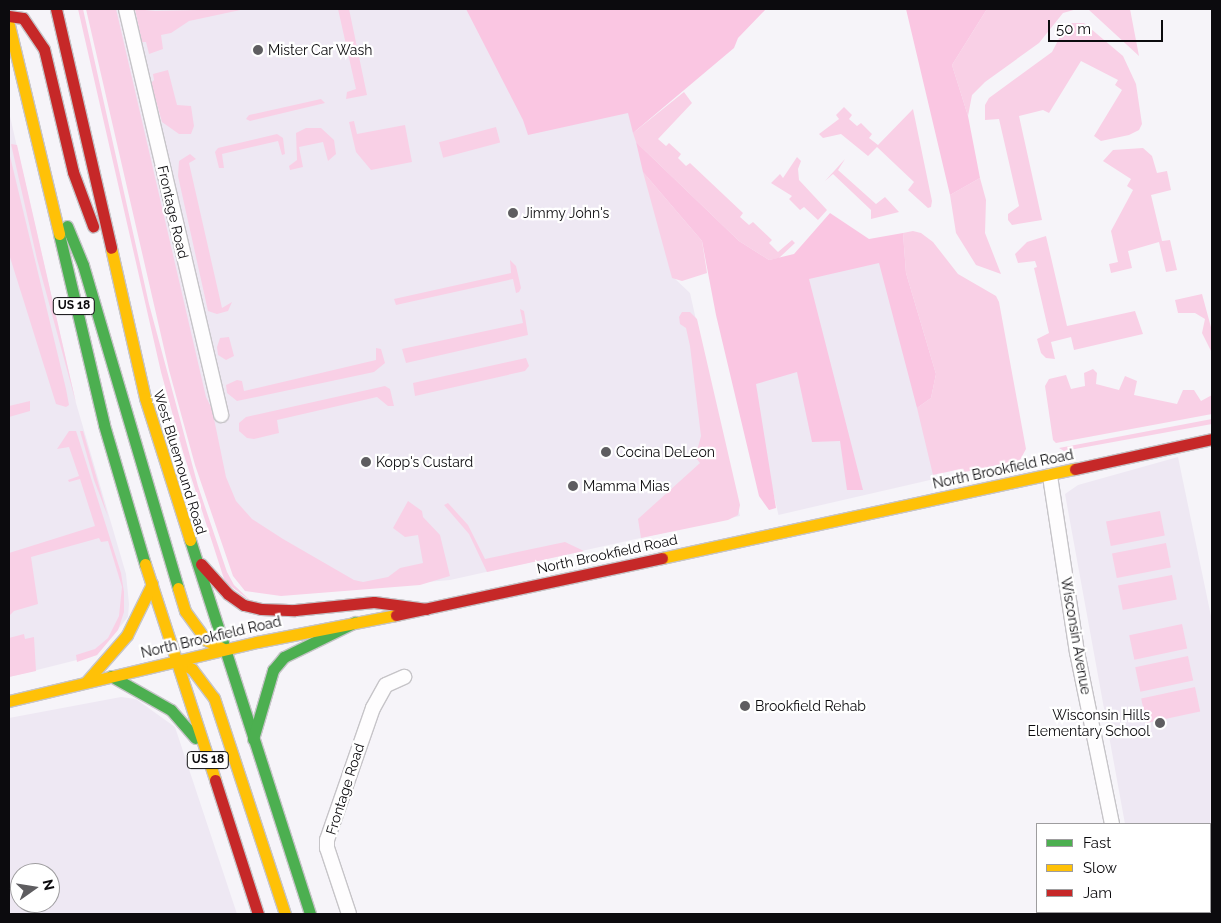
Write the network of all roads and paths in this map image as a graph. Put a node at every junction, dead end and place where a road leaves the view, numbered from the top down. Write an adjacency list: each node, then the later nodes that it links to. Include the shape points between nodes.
1 (56, 9): 6 (main road, West Bluemound Road)
2 (126, 9): 7 (street, Frontage Road)
3 (9, 16): 6 (main road, via 24,18 44,49 73,172)
4 (9, 25): 5 (main road, US 18)
5 (42, 168): 11 (main road, US 18, via 101,414); 14 (main road, via 83,265 186,611 206,640)
6 (116, 282): 10 (main road, West Bluemound Road, via 145,398)
7 (221, 415)
8 (1212, 439): 9 (main road, North Brookfield Road)
9 (1050, 476): 12 (main road, North Brookfield Road, via 933,498); 22 (street, Wisconsin Avenue, via 1078,652)
10 (192, 550): 12 (main road, via 210,576 244,605 295,610 374,602); 14 (main road, West Bluemound Road)
11 (152, 584): 15 (main road, US 18); 18 (main road, via 127,635)
12 (427, 609): 13 (main road, North Brookfield Road)
13 (355, 622): 14 (main road, North Brookfield Road); 20 (main road, via 284,657 273,670)
14 (224, 649): 15 (main road, North Brookfield Road); 20 (main road, West Bluemound Road)
15 (175, 660): 16 (main road, North Brookfield Road); 21 (main road, US 18); 24 (main road, via 192,669 214,698)
16 (111, 676): 18 (main road, North Brookfield Road); 21 (main road, via 171,710)
17 (404, 677): 26 (street, Frontage Road, via 386,685 372,708 327,840)
18 (86, 682): 19 (main road, North Brookfield Road)
19 (9, 701)
20 (253, 739): 25 (main road, West Bluemound Road)
21 (206, 756): 23 (main road, US 18)
22 (1112, 823)
23 (258, 914)
24 (285, 914)
25 (310, 914)
26 (349, 914)

